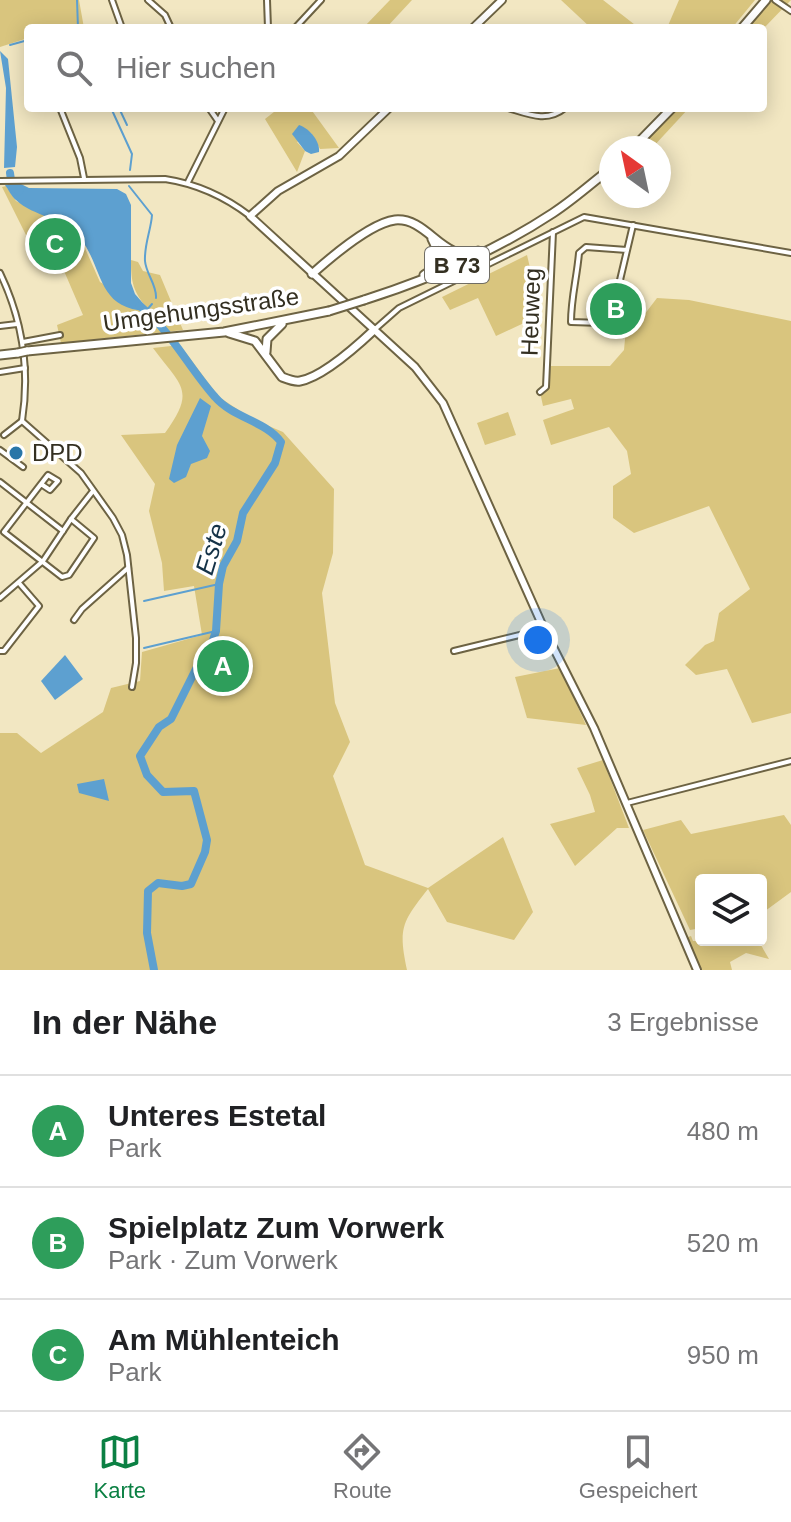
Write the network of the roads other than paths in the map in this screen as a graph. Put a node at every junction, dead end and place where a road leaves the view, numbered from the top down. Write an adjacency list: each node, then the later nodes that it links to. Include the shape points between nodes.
1 (112, 0): 9 (street)
2 (148, 0): 10 (street)
3 (267, 0): 11 (street)
4 (321, 0): 12 (street)
5 (502, 0): 13 (main road)
6 (766, 0): 14 (main road)
7 (775, 0): 8 (street)
8 (791, 11)
9 (121, 24)
10 (169, 24)
11 (268, 24)
12 (299, 24)
13 (477, 24)
14 (745, 24)
15 (62, 112): 25 (street)
16 (212, 112): 22 (street)
17 (223, 112): 22 (street)
18 (385, 112): 28 (main road, via 339,156 278,191)
19 (524, 112): 20 (street, via 544,117)
20 (560, 112)
21 (668, 112): 23 (main road)
22 (218, 121): 27 (street)
23 (645, 136)
24 (599, 177): 30 (main road, Umgehungsstraße / B 73)
25 (84, 178): 26 (street); 27 (street)
26 (2, 181)
27 (188, 182): 28 (street)
28 (250, 216): 36 (main road)
29 (633, 225): 31 (street, via 584,217); 33 (street); 34 (street)
30 (523, 231): 32 (main road, via 465,254 450,251); 37 (main road, Umgehungsstraße / B 73)
31 (553, 232): 41 (street, via 399,308); 49 (street, Heuweg, via 546,387)
32 (431, 237): 36 (main road, via 406,221 386,222); 37 (main road, via 438,251 434,267)
33 (627, 250): 33 (street, via 616,297 602,323 571,322 579,253 586,247)
34 (791, 253)
35 (0, 273): 39 (street)
36 (312, 274): 41 (main road)
37 (388, 293): 38 (main road, Umgehungsstraße / B 73, bridge)
38 (288, 321): 42 (main road, Umgehungsstraße / B 73); 45 (main road, via 272,331)
39 (17, 324): 40 (street); 44 (street)
40 (0, 326)
41 (374, 330): 45 (main road, via 301,381 282,377); 68 (main road, via 428,381 443,403)
42 (224, 332): 45 (main road, via 247,337); 46 (main road, Umgehungsstraße / B 73)
43 (60, 335): 44 (street)
44 (22, 342): 47 (street)
45 (266, 352)
46 (0, 355)
47 (26, 368): 48 (street); 50 (street)
48 (0, 372)
49 (540, 392)
50 (22, 421): 51 (street); 56 (street, via 81,473)
51 (4, 435)
52 (0, 450): 53 (street)
53 (23, 467)
54 (41, 484): 57 (street)
55 (1, 485): 57 (street)
56 (93, 491): 58 (street); 62 (street, via 122,535)
57 (27, 503): 59 (street); 60 (street)
58 (71, 519): 59 (street); 61 (street, via 94,541 69,575 62,577)
59 (63, 531): 61 (street)
60 (2, 534): 61 (street)
61 (43, 561): 63 (street)
62 (128, 568): 67 (street); 71 (street, via 136,638)
63 (19, 583): 65 (street); 69 (street, via 39,606)
64 (0, 588): 65 (street)
65 (6, 593): 66 (street)
66 (0, 598)
67 (74, 620)
68 (544, 629): 70 (street); 73 (main road)
69 (0, 651)
70 (454, 651)
71 (132, 687)
72 (791, 761): 73 (street)
73 (626, 803): 74 (main road)
74 (697, 970)

